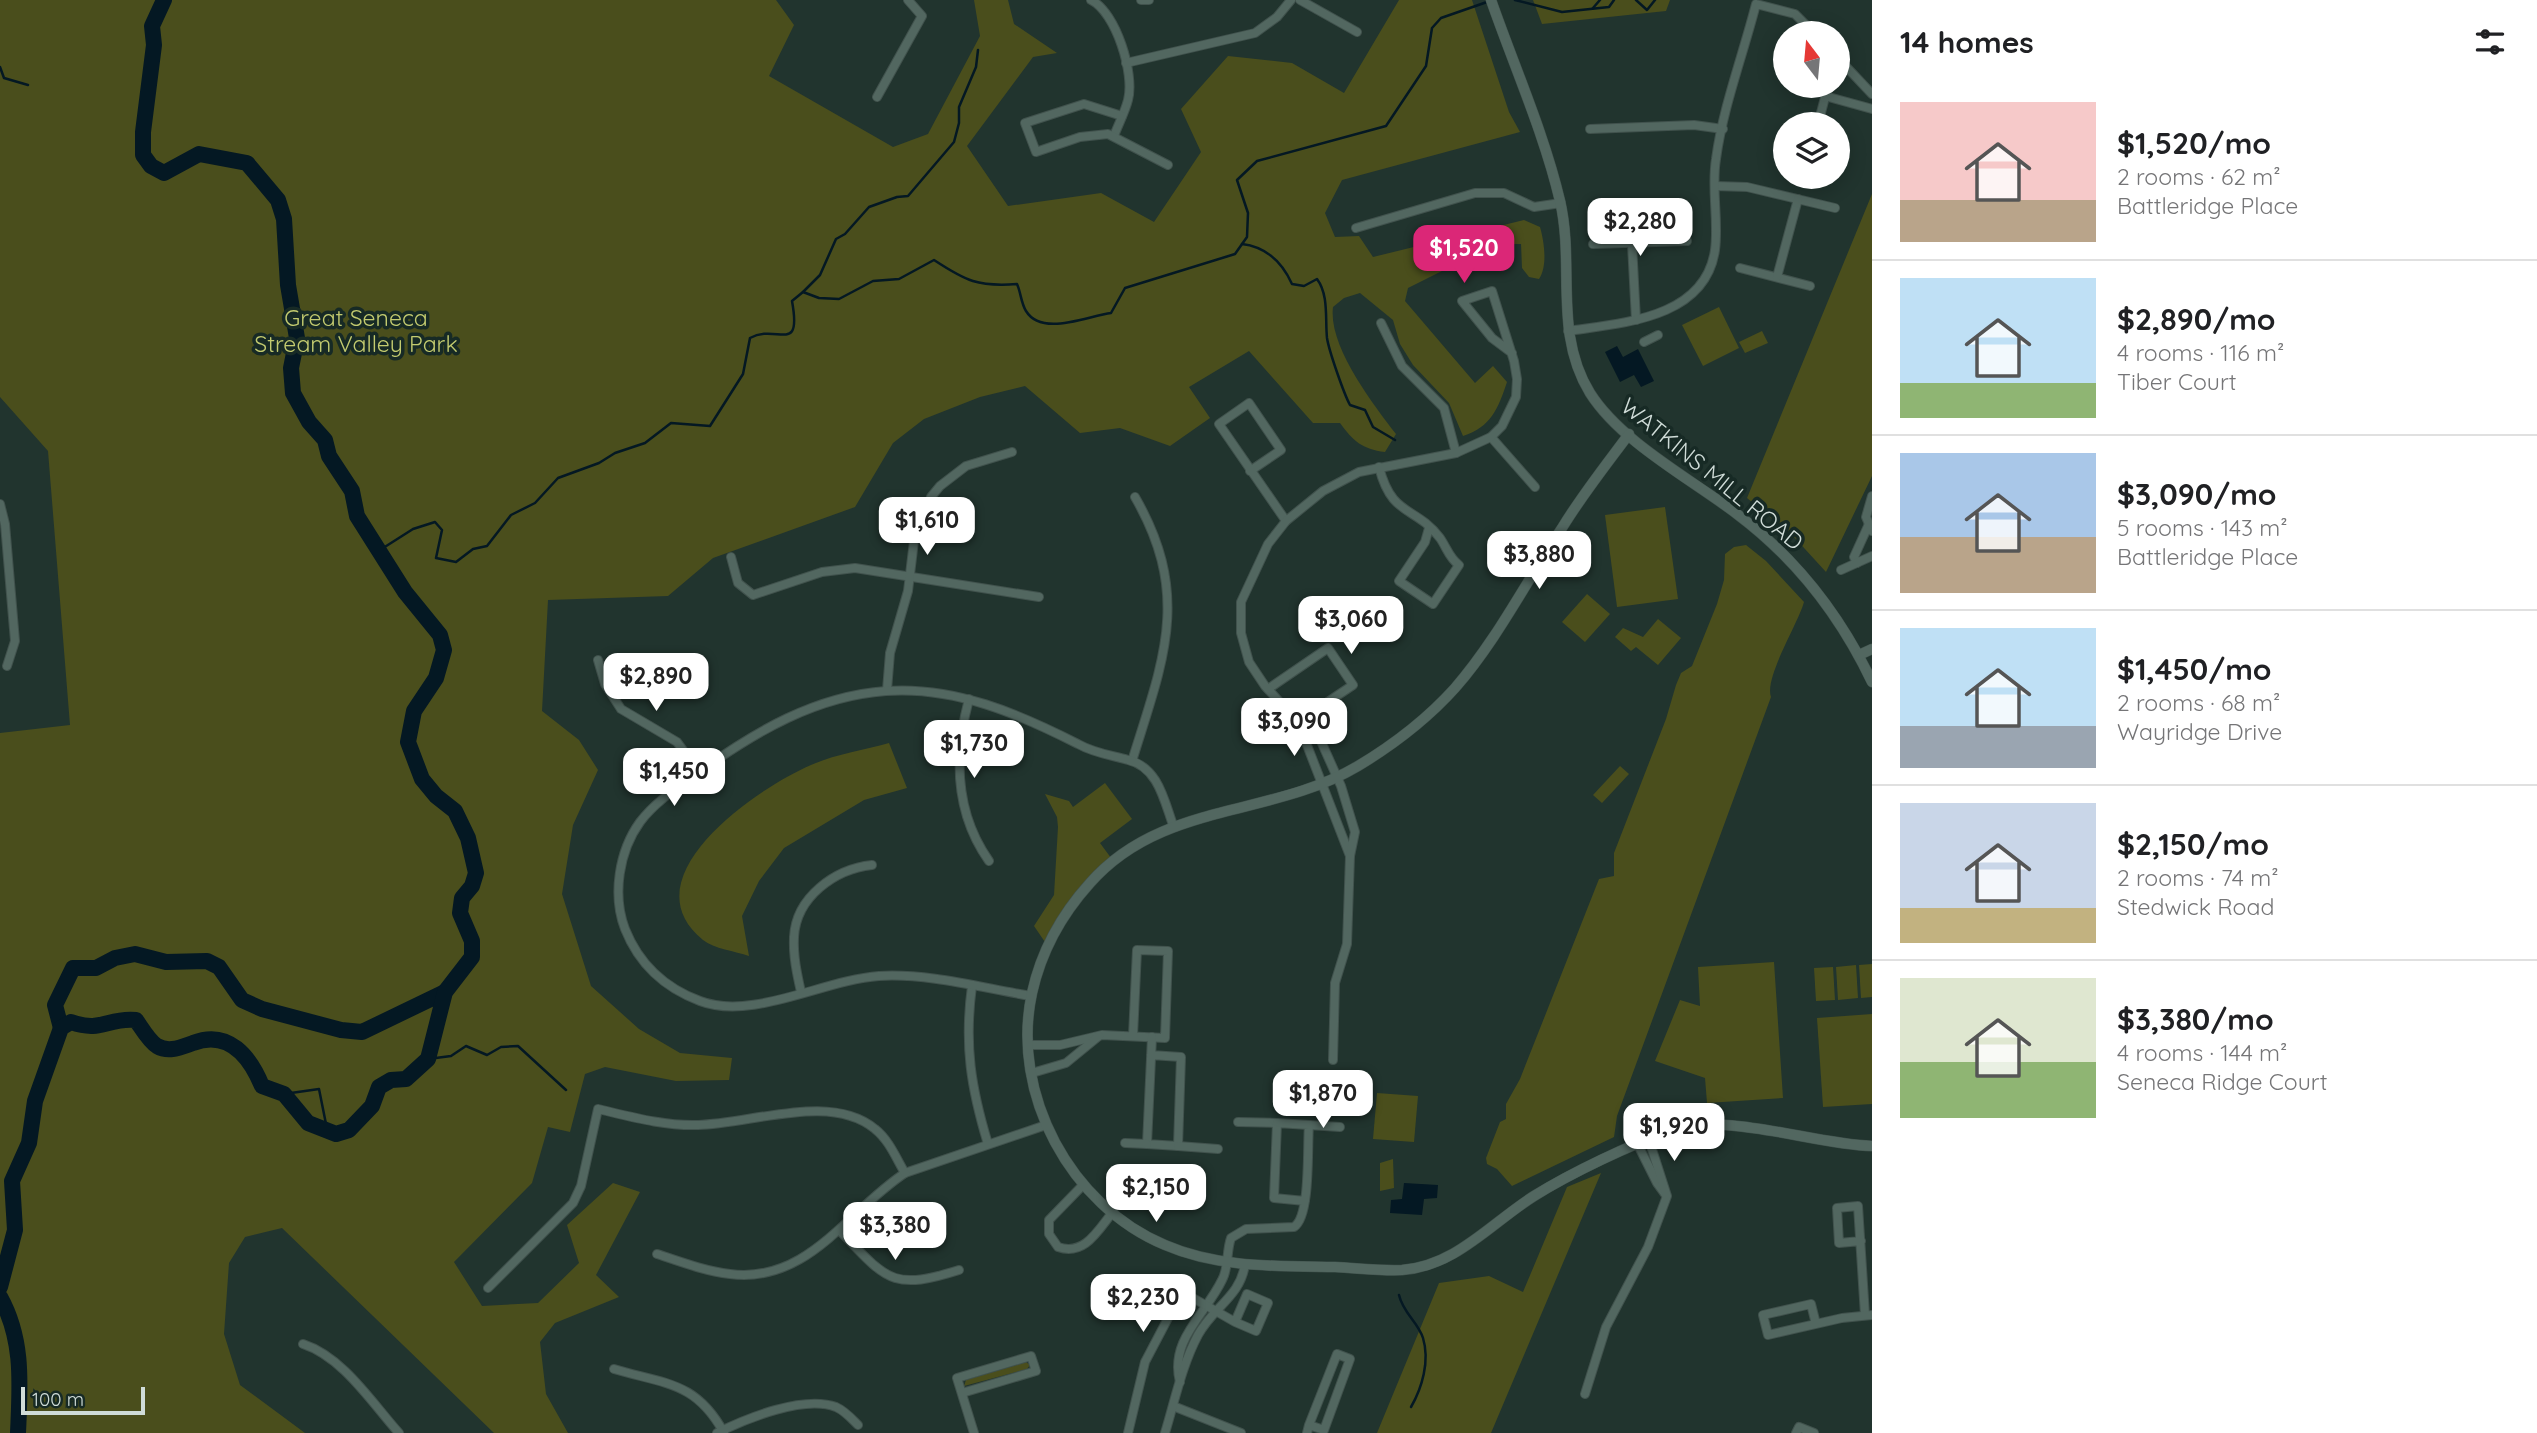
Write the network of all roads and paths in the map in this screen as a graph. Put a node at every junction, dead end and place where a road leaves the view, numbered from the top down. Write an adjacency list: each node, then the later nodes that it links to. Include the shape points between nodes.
1 (908, 0): 13 (street, via 922,16)
2 (1141, 0): 3 (street)
3 (1149, 0)
4 (1291, 0): 10 (street, via 1255,33)
5 (1300, 0): 9 (street)
6 (1491, 0): 23 (street, WATKINS MILL ROAD)
7 (1095, 1): 10 (street, via 1121,43)
8 (1801, 21): 18 (street, via 1794,14 1756,4)
9 (1357, 32)
10 (1126, 62): 16 (street, via 1128,99)
11 (1850, 71): 12 (street)
12 (1872, 94)
13 (877, 97)
14 (1832, 98): 15 (street)
15 (1872, 109)
16 (1122, 116): 19 (street); 19 (street, via 1084,104 1025,123 1036,152 1097,133)
17 (1590, 129): 18 (street, via 1686,125)
18 (1723, 129): 21 (street)
19 (1114, 136): 20 (street)
20 (1168, 165)
21 (1715, 186): 22 (street, via 1747,187); 32 (street, via 1715,251 1704,277 1693,293 1677,304)
22 (1798, 199): 24 (street); 30 (street)
23 (1561, 202): 25 (street, via 1534,207 1504,193 1475,193); 34 (street, WATKINS MILL ROAD)
24 (1835, 208)
25 (1356, 228)
26 (1687, 241): 28 (street)
27 (1593, 244): 28 (street)
28 (1632, 244): 32 (street)
29 (1740, 268): 30 (street)
30 (1777, 277): 31 (street)
31 (1810, 286)
32 (1636, 320): 34 (street)
33 (1381, 323): 41 (street, via 1402,366 1444,408)
34 (1567, 331): 38 (street, WATKINS MILL ROAD, via 1590,392)
35 (1658, 335): 36 (street)
36 (1644, 342)
37 (1512, 353): 37 (street, via 1492,291 1462,301 1492,338); 39 (street, via 1516,397)
38 (1629, 434): 58 (street, WATKINS MILL ROAD, via 1779,548 1826,601); 68 (street, via 1454,689 1402,737)
39 (1491, 437): 41 (street); 44 (street)
40 (1012, 452): 55 (street, via 966,466 940,486 922,515)
41 (1456, 453): 42 (street)
42 (1379, 467): 48 (street, via 1340,480); 49 (street, via 1393,501)
43 (1250, 471): 43 (street, via 1219,424 1249,404 1281,450); 48 (street)
44 (1535, 487)
45 (1872, 496): 50 (street, via 1867,509)
46 (1135, 497): 66 (street, via 1162,555 1168,638)
47 (0, 504): 60 (street, via 15,641)
48 (1286, 521): 62 (street, via 1247,585 1240,617 1242,645)
49 (1429, 528): 49 (street, via 1460,565 1433,604 1399,581)
50 (1870, 528): 53 (street, via 1854,557)
51 (1872, 556): 53 (street)
52 (731, 557): 55 (street, via 738,583 753,595 841,569)
53 (1857, 563): 54 (street)
54 (1841, 570)
55 (911, 575): 56 (street); 63 (street, via 890,653)
56 (1038, 597)
57 (1872, 649): 58 (street)
58 (1859, 655): 61 (street, WATKINS MILL ROAD)
59 (598, 660): 67 (street, via 605,684 621,709 677,742)
60 (7, 666)
61 (1872, 682)
62 (1268, 689): 65 (street); 65 (street, via 1328,648 1353,685)
63 (887, 691): 64 (street); 67 (street, via 839,700 782,719 741,741)
64 (969, 699): 66 (street, via 1012,712 1097,754); 72 (street, via 960,743 960,788 969,823)
65 (1298, 722): 68 (street, via 1308,725 1320,739); 69 (street)
66 (1132, 761): 70 (street, via 1151,773)
67 (699, 772): 75 (street, via 670,792 633,834 619,880 621,917 629,938 655,975 702,1002 728,1007)
68 (1337, 777): 69 (street); 71 (street, via 1355,832)
69 (1321, 783): 70 (street); 71 (street)
70 (1173, 825): 76 (street, via 1138,844 1089,884 1049,945)
71 (1350, 856): 82 (street, via 1346,944 1335,983)
72 (989, 862)
73 (872, 865): 75 (street, via 850,868 827,882 798,918 794,955)
74 (972, 986): 75 (street, via 893,976 853,979); 76 (street); 91 (street, via 970,1073)
75 (801, 992)
76 (1031, 996): 80 (street)
77 (1101, 1035): 78 (street); 80 (street, via 1060,1045); 83 (street, via 1066,1063)
78 (1133, 1036): 79 (street); 79 (street, via 1137,950 1168,951 1165,1038)
79 (1152, 1037): 81 (street)
80 (1029, 1045): 83 (street)
81 (1151, 1055): 92 (street); 94 (street, via 1181,1057)
82 (1333, 1060)
83 (1032, 1073): 86 (street)
84 (1238, 1122): 85 (street)
85 (1277, 1123): 87 (street); 100 (street, via 1274,1198)
86 (1046, 1125): 91 (street); 98 (street)
87 (1308, 1125): 88 (street); 100 (street)
88 (1340, 1127)
89 (1649, 1140): 93 (street); 95 (street, via 1684,1127 1720,1124); 99 (street)
90 (1125, 1143): 92 (street)
91 (988, 1144): 97 (street)
92 (1147, 1144): 94 (street)
93 (1638, 1145): 99 (street); 106 (street, via 1540,1192 1463,1250 1427,1266 1402,1270)
94 (1178, 1146): 96 (street)
95 (1872, 1146)
96 (1218, 1149)
97 (905, 1173): 102 (street); 108 (street, via 876,1129 842,1112 699,1125 657,1123 598,1109 573,1203)
98 (1083, 1185): 101 (street); 101 (street, via 1049,1220 1049,1234 1058,1247 1075,1250 1084,1246)
99 (1667, 1196): 118 (street, via 1648,1248 1606,1327)
100 (1305, 1201): 105 (street, via 1303,1217 1294,1227 1237,1232 1231,1238)
101 (1112, 1213): 105 (street, via 1160,1244)
102 (839, 1230): 104 (street, via 793,1264 753,1276 708,1270); 107 (street, via 891,1277 908,1282)
103 (1861, 1241): 103 (street, via 1858,1206 1837,1208 1839,1243); 111 (street)
104 (657, 1254)
105 (1227, 1263): 106 (street); 109 (street, via 1224,1278)
106 (1245, 1264): 110 (street, via 1240,1287)
107 (959, 1270)
108 (488, 1288)
109 (1206, 1306): 110 (street); 116 (street, via 1183,1341 1177,1367); 125 (street, via 1193,1298 1176,1303 1145,1362)
110 (1215, 1312): 112 (street); 116 (street, via 1191,1349)
111 (1869, 1315): 113 (street)
112 (1235, 1322): 112 (street, via 1247,1294 1268,1303 1256,1331)
113 (1816, 1324): 113 (street, via 1768,1335 1763,1315 1811,1304)
114 (303, 1344): 123 (street, via 334,1361)
115 (614, 1369): 122 (street, via 666,1380 692,1393 710,1410)
116 (1180, 1382): 119 (street)
117 (962, 1393): 117 (street, via 957,1378 1031,1356 1036,1371); 124 (street)
118 (1585, 1394)
119 (1173, 1406): 126 (street); 127 (street)
120 (858, 1424): 122 (street, via 833,1406 811,1404 765,1413)
121 (1308, 1429): 121 (street, via 1337,1354 1350,1359 1324,1430)
122 (721, 1432)
123 (399, 1433)
124 (974, 1433)
125 (1128, 1433)
126 (1165, 1433)
127 (1241, 1433)
128 (1796, 1433): 129 (street, via 1799,1427)
129 (1814, 1433)

